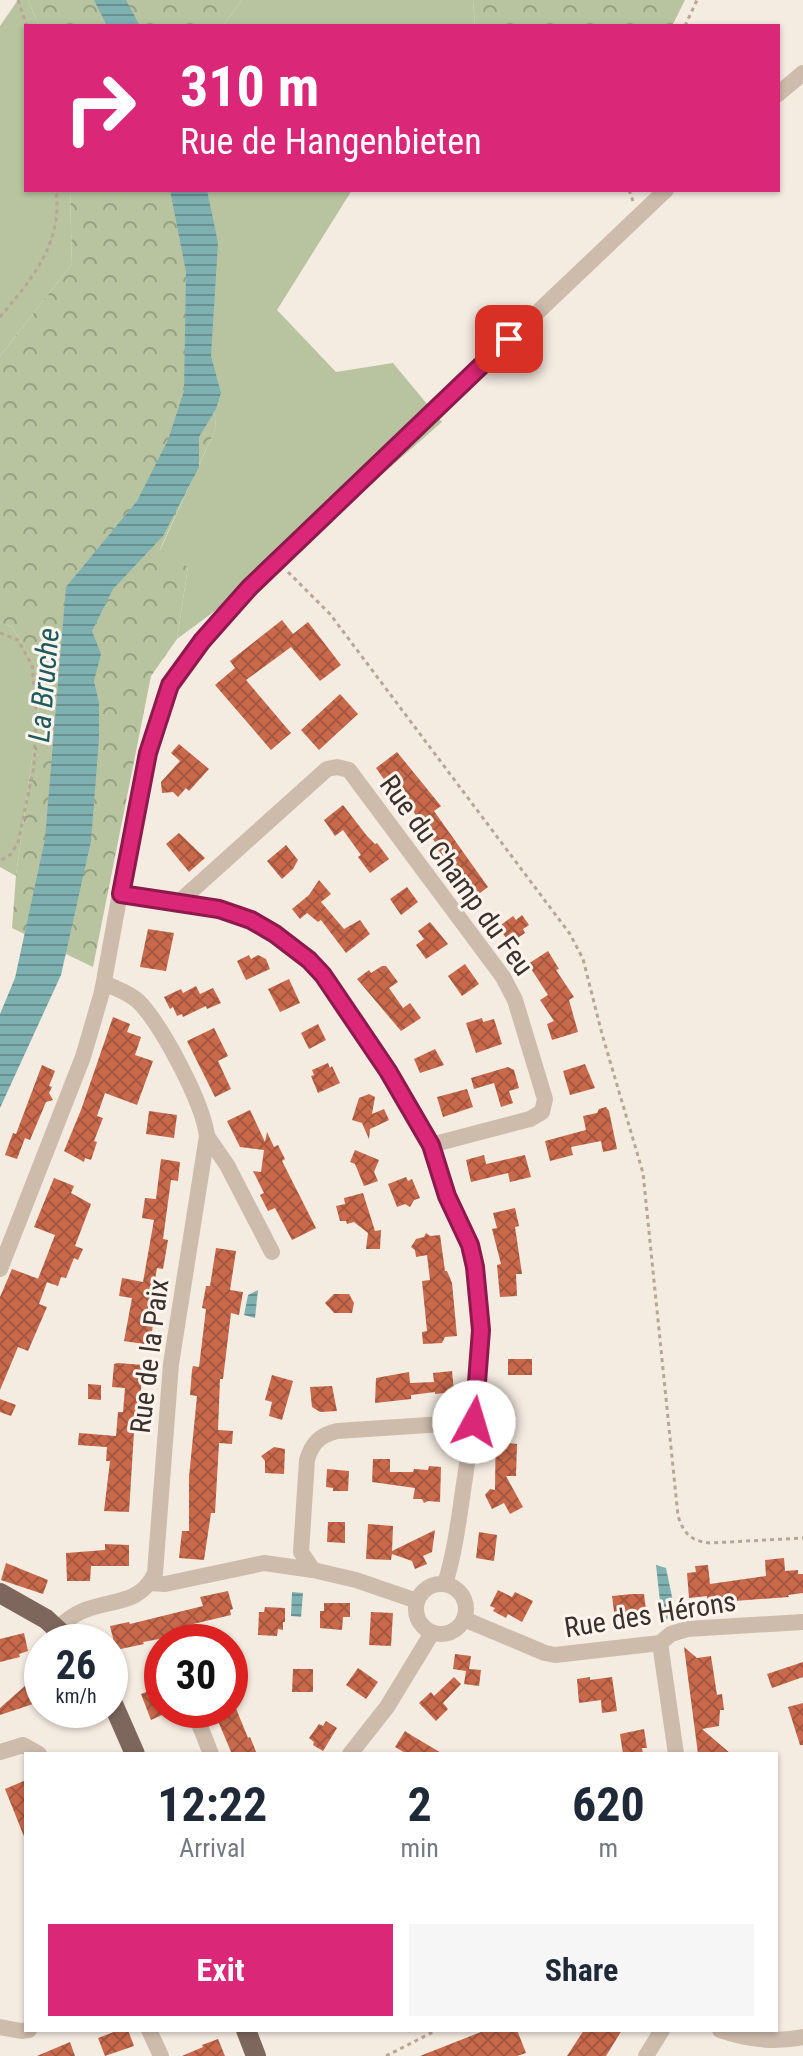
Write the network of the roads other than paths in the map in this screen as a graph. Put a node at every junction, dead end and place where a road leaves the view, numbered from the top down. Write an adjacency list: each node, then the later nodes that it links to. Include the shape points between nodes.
1 (803, 73): 2 (street)
2 (780, 92)
3 (664, 192): 4 (street, via 276,561 202,641 170,685 148,753)
4 (121, 894): 5 (street); 6 (street)
5 (179, 902): 8 (street, via 251,920 309,960 388,1071); 8 (street, Rue du Champ du Feu, via 327,769 349,770 503,977 545,1099 542,1112 530,1119)
6 (105, 983): 7 (street, Rue de la Paix, via 139,1002 166,1040); 10 (street, via 83,1057)
7 (207, 1136): 9 (street, Rue de la Paix); 13 (street, Rue de la Paix, via 171,1364 157,1556)
8 (431, 1145): 11 (street, via 475,1267 481,1330)
9 (272, 1252)
10 (0, 1269)
11 (474, 1422): 12 (street, via 337,1431 317,1439 307,1460 301,1552); 14 (street)
12 (313, 1570): 13 (street, via 264,1563); 16 (street)
13 (150, 1583): 20 (street, via 138,1596 77,1613)
14 (445, 1584): 16 (street, via 431,1586); 17 (street, via 462,1596)
15 (0, 1593): 19 (main road)
16 (417, 1601): 21 (street, via 416,1613)
17 (464, 1619): 21 (street, via 457,1628); 22 (street, Rue des Hérons, via 555,1655)
18 (803, 1622): 22 (street, Rue des Hérons, via 687,1629)
19 (48, 1624)
20 (71, 1624)
21 (432, 1633): 29 (street, via 387,1707)
22 (660, 1643): 30 (street)
23 (124, 1728): 27 (main road)
24 (201, 1728): 28 (street)
25 (0, 1752): 26 (street, via 23,1745)
26 (35, 1752)
27 (134, 1752)
28 (210, 1752)
29 (352, 1752)
30 (676, 1752)
31 (0, 2027): 32 (street)
32 (24, 2031)
33 (150, 2032): 38 (street)
34 (247, 2032): 39 (main road)
35 (661, 2032): 40 (street)
36 (729, 2032): 37 (street, via 767,2041)
37 (803, 2037)
38 (161, 2056)
39 (256, 2056)
40 (646, 2056)

